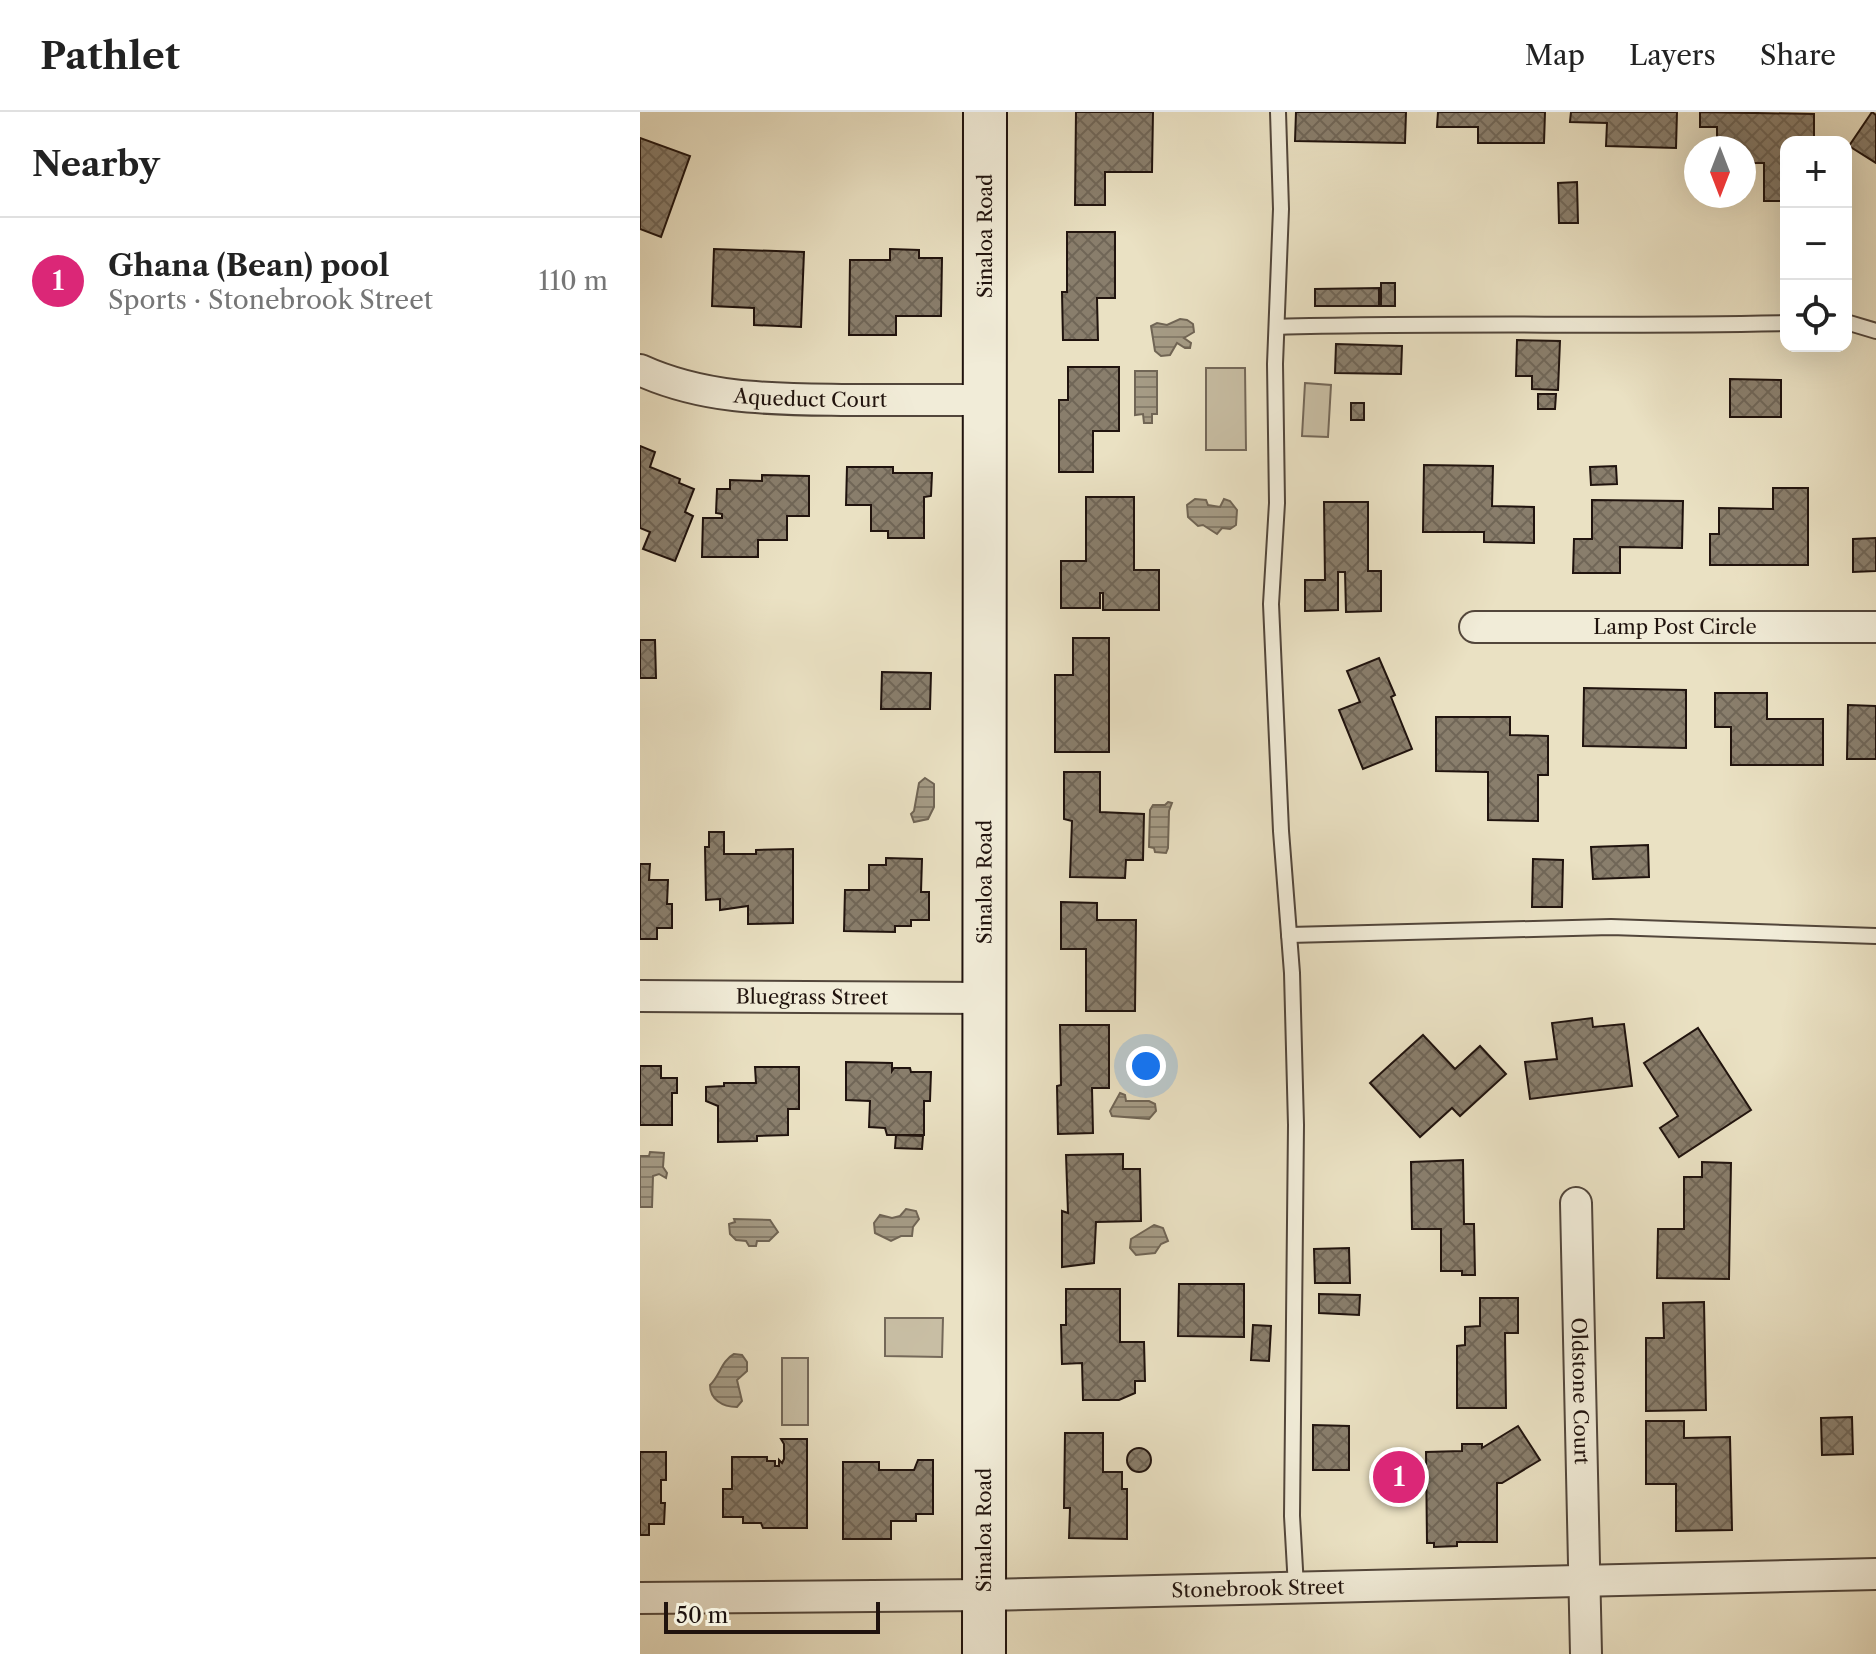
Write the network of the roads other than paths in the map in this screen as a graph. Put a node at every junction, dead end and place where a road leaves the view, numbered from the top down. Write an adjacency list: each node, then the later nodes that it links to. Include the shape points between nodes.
1 (985, 112): 8 (street, Sinaloa Road)
2 (1278, 112): 5 (lane)
3 (1780, 323): 5 (lane)
4 (1852, 324): 6 (lane)
5 (1277, 327): 11 (lane, via 1271,604)
6 (1876, 331)
7 (640, 370): 8 (street, Aqueduct Court, via 712,394 754,399)
8 (985, 400): 14 (street, Sinaloa Road)
9 (1475, 627): 10 (street, Lamp Post Circle)
10 (1876, 627)
11 (1289, 935): 12 (lane, via 1611,927); 18 (lane, via 1296,1125)
12 (1876, 936)
13 (640, 996): 14 (street, Bluegrass Street)
14 (985, 998): 19 (street, Sinaloa Road)
15 (1576, 1203): 17 (street, Oldstone Court)
16 (1876, 1574): 17 (street, Stonebrook Street)
17 (1585, 1580): 18 (street, Stonebrook Street); 22 (street, Oldstone Court)
18 (1296, 1587): 19 (street, Stonebrook Street)
19 (984, 1595): 20 (street, Stonebrook Street); 21 (street, Sinaloa Road)
20 (640, 1598)
21 (984, 1654)
22 (1586, 1654)

